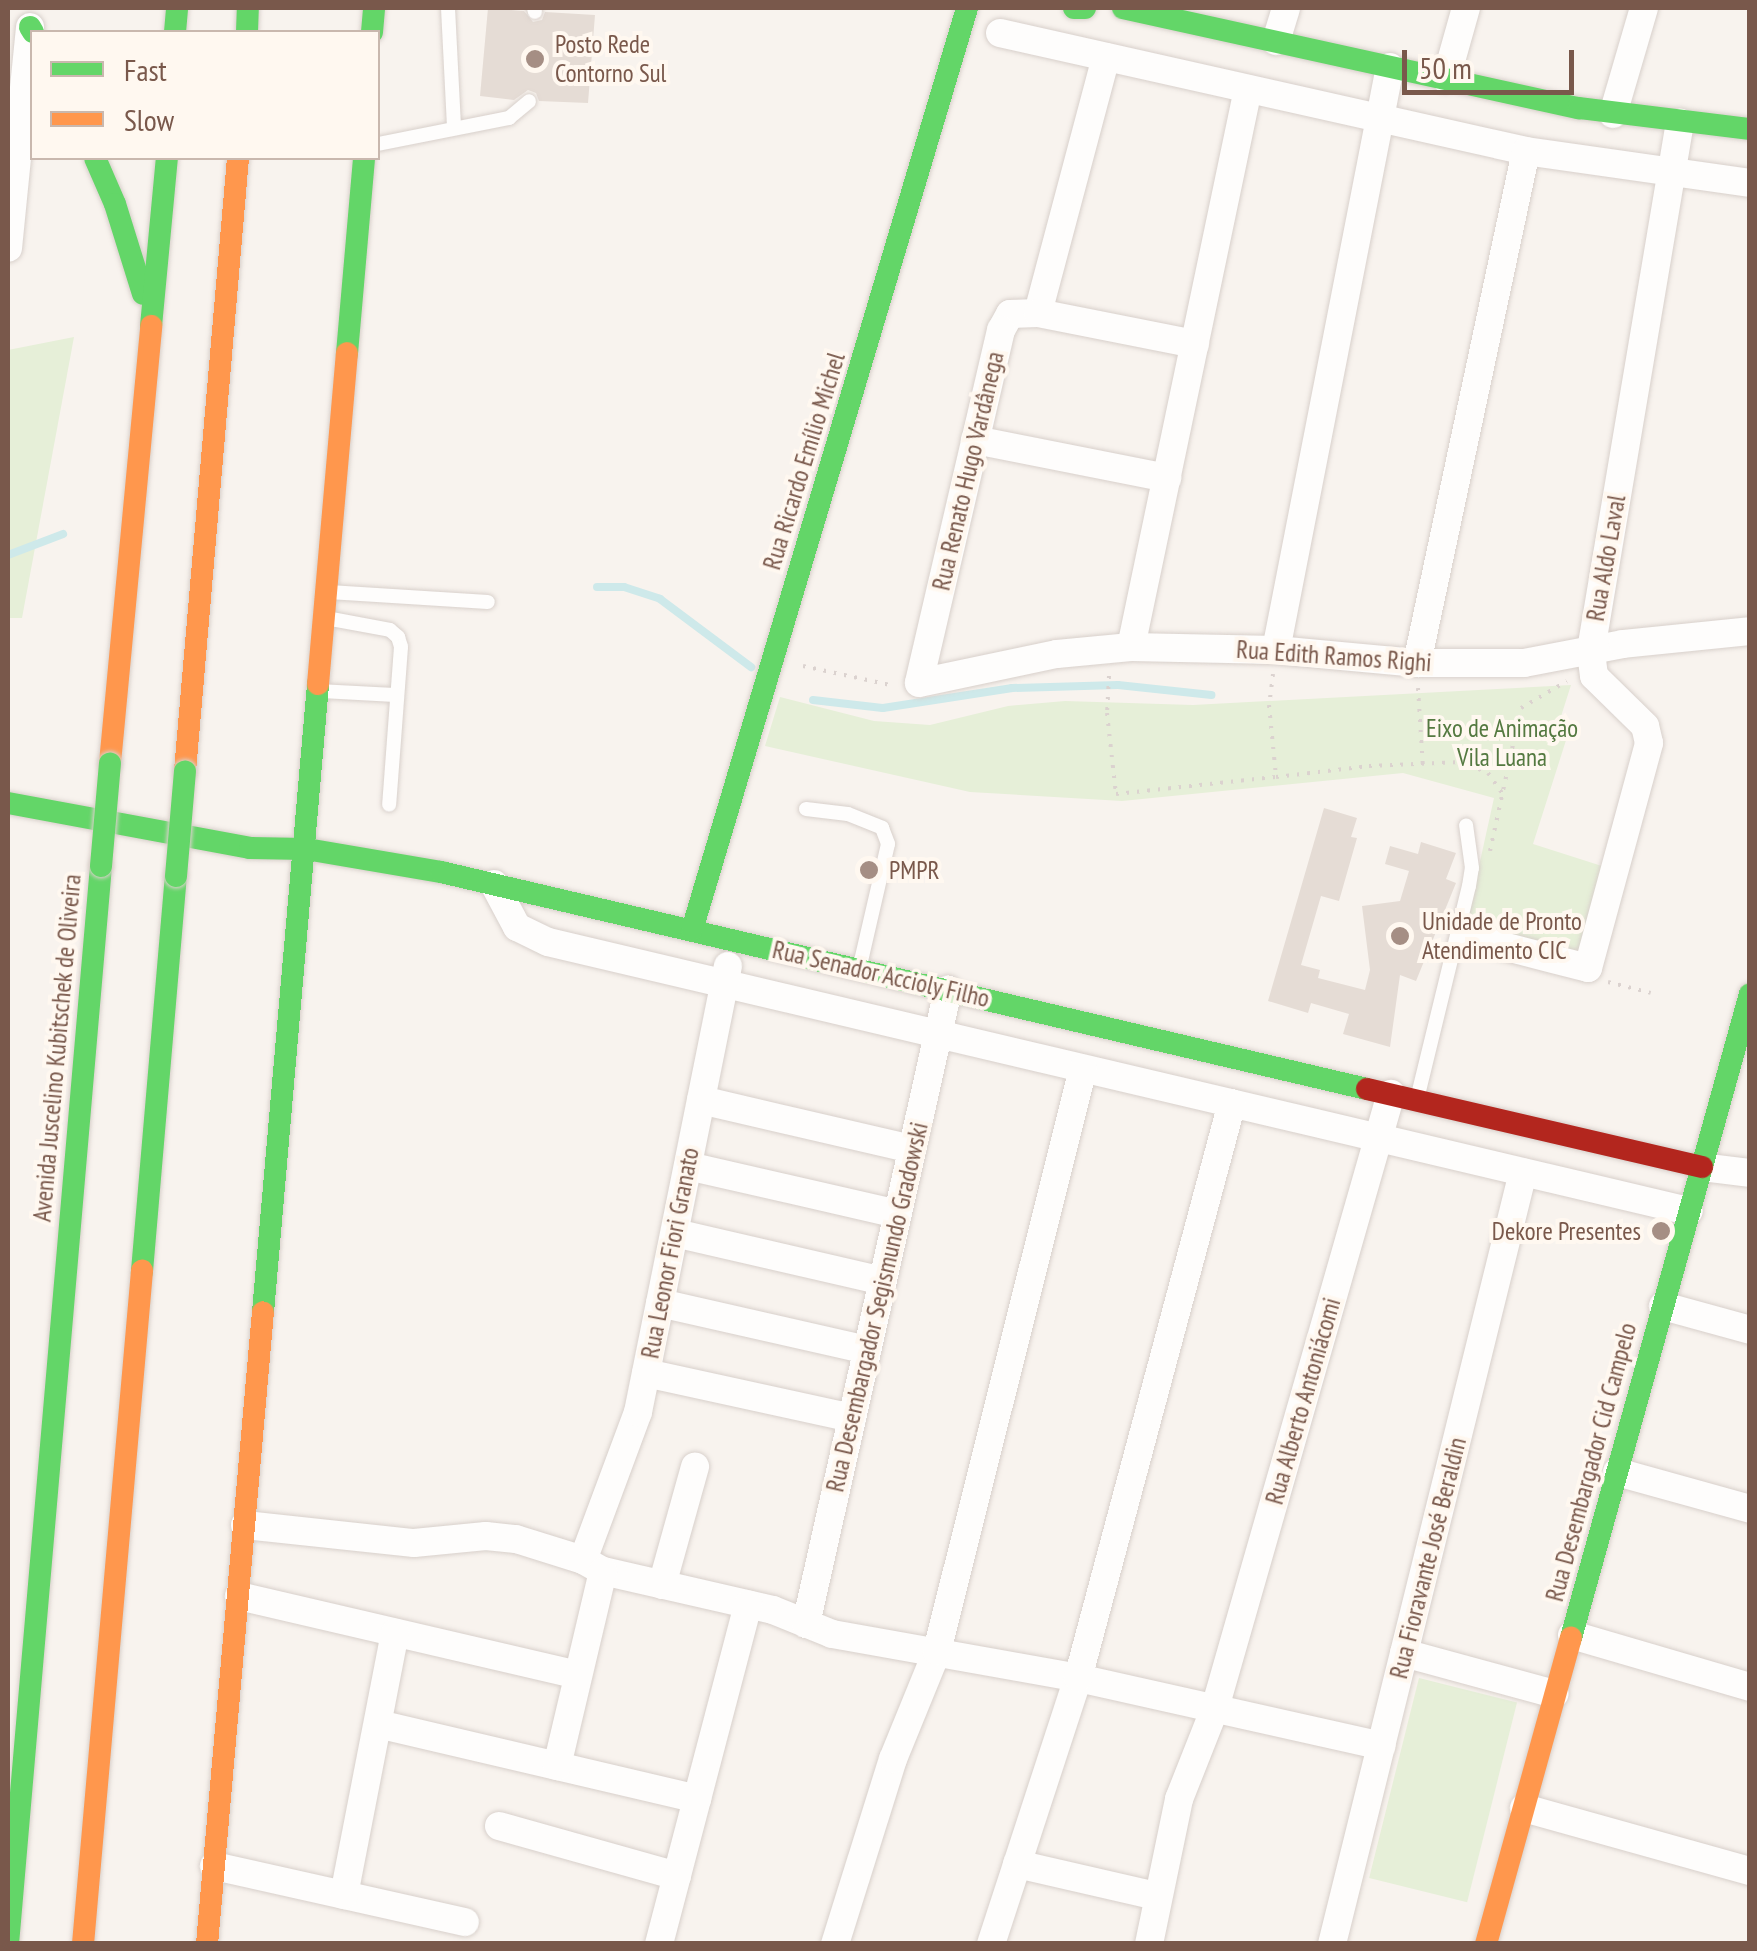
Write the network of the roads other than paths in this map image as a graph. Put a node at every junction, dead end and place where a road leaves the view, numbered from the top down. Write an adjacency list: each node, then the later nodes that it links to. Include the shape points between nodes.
1 (448, 8): 20 (lane)
2 (967, 8): 53 (main road, Rua Ricardo Emílio Michel)
3 (1074, 8): 4 (main road)
4 (1084, 8)
5 (1123, 8): 11 (main road)
6 (1286, 8): 11 (street)
7 (1466, 8): 14 (street)
8 (1644, 8): 17 (street)
9 (25, 23): 30 (street)
10 (1000, 33): 12 (street)
11 (1276, 42): 13 (main road)
12 (1106, 57): 15 (street); 31 (street)
13 (1390, 67): 14 (main road); 18 (street)
14 (1446, 79): 17 (main road)
15 (1248, 89): 18 (street); 33 (street)
16 (529, 101): 20 (lane, via 509,118)
17 (1613, 114): 19 (main road)
18 (1380, 119): 23 (street); 41 (street)
19 (1680, 122): 21 (main road); 28 (street, Rua Aldo Laval)
20 (454, 126): 22 (lane)
21 (1750, 129)
22 (380, 144)
23 (1526, 151): 28 (street); 43 (street)
24 (96, 160): 32 (main road)
25 (166, 160): 32 (main road, Avenida Juscelino Kubitschek de Oliveira)
26 (238, 160): 113 (main road, bridge)
27 (364, 160): 36 (main road)
28 (1672, 174): 29 (street); 42 (street, Rua Aldo Laval)
29 (1750, 183)
30 (8, 248)
31 (1038, 314): 33 (street); 34 (street, Rua Renato Hugo Vardânega, via 1010,314 1004,322)
32 (152, 322): 112 (main road, Avenida Juscelino Kubitschek de Oliveira, bridge)
33 (1194, 344): 35 (street)
34 (975, 440): 35 (street); 44 (street, Rua Renato Hugo Vardânega)
35 (1166, 478): 40 (street)
36 (328, 592): 37 (lane); 38 (main road)
37 (488, 602)
38 (326, 618): 45 (main road); 46 (lane, via 398,636)
39 (1750, 631): 42 (street, Rua Edith Ramos Righi)
40 (1121, 648): 41 (street, Rua Edith Ramos Righi); 44 (street, Rua Edith Ramos Righi, via 1057,654)
41 (1276, 650): 43 (street, Rua Edith Ramos Righi)
42 (1591, 650): 43 (street, Rua Edith Ramos Righi, via 1524,663); 54 (street, Rua Aldo Laval, via 1602,688 1650,734 1588,968)
43 (1417, 663)
44 (919, 683)
45 (320, 690): 46 (lane); 51 (main road)
46 (397, 694): 48 (lane)
47 (8, 802): 51 (main road, Rua Senador Accioly Filho, via 250,848)
48 (389, 805)
49 (806, 809): 56 (lane, via 848,814 882,828 888,844)
50 (1466, 826): 62 (lane, via 1469,886)
51 (306, 849): 52 (main road, Rua Senador Accioly Filho); 84 (main road)
52 (494, 884): 53 (main road, Rua Senador Accioly Filho); 57 (street, via 507,913 530,936)
53 (692, 930): 55 (main road, Rua Senador Accioly Filho)
54 (1468, 937)
55 (733, 940): 56 (main road, Rua Senador Accioly Filho); 57 (street, Rua Leonor Fiori Granato)
56 (858, 969): 58 (main road, Rua Senador Accioly Filho)
57 (724, 983): 60 (street); 63 (street, Rua Leonor Fiori Granato)
58 (948, 990): 60 (street, Rua Desembargador Segismundo Gradowski); 62 (main road, Rua Senador Accioly Filho)
59 (1750, 994): 68 (main road, Rua Desembargador Cid Campelo)
60 (938, 1034): 61 (street); 66 (street, Rua Desembargador Segismundo Gradowski)
61 (1083, 1069): 64 (street); 92 (street)
62 (1404, 1097): 65 (street, Rua Alberto Antoniácomi); 68 (main road, Rua Senador Accioly Filho)
63 (701, 1100): 66 (street); 67 (street, Rua Leonor Fiori Granato)
64 (1232, 1103): 65 (street); 95 (street)
65 (1378, 1138): 69 (street); 98 (street, Rua Alberto Antoniácomi)
66 (912, 1149): 72 (street, Rua Desembargador Segismundo Gradowski)
67 (688, 1166): 72 (street); 73 (street, Rua Leonor Fiori Granato)
68 (1702, 1167): 70 (street, Rua Senador Accioly Filho); 71 (main road, Rua Desembargador Cid Campelo)
69 (1523, 1172): 71 (street); 93 (street, Rua Fioravante José Beraldin)
70 (1750, 1173)
71 (1690, 1211): 76 (main road, Rua Desembargador Cid Campelo)
72 (898, 1214): 74 (street, Rua Desembargador Segismundo Gradowski)
73 (674, 1233): 74 (street); 75 (street, Rua Leonor Fiori Granato)
74 (883, 1281): 78 (street, Rua Desembargador Segismundo Gradowski)
75 (660, 1304): 78 (street); 79 (street, Rua Leonor Fiori Granato)
76 (1663, 1306): 77 (street); 82 (main road, Rua Desembargador Cid Campelo)
77 (1750, 1330)
78 (868, 1350): 80 (street, Rua Desembargador Segismundo Gradowski)
79 (646, 1372): 80 (street); 85 (street, Rua Leonor Fiori Granato)
80 (852, 1418): 89 (street, Rua Desembargador Segismundo Gradowski)
81 (694, 1467): 86 (street)
82 (1617, 1472): 83 (street); 91 (main road, Rua Desembargador Cid Campelo)
83 (1750, 1509)
84 (245, 1526): 85 (street, via 424,1543 502,1537); 87 (main road)
85 (593, 1566): 86 (street); 94 (street, Rua Leonor Fiori Granato)
86 (662, 1585): 88 (street)
87 (239, 1596): 90 (street); 106 (main road)
88 (748, 1604): 89 (street); 102 (street)
89 (806, 1624): 92 (street)
90 (395, 1633): 94 (street); 99 (street)
91 (1572, 1635): 96 (street); 97 (main road, Rua Desembargador Cid Campelo)
92 (937, 1651): 95 (street); 116 (street, via 893,1758)
93 (1404, 1653): 97 (street); 100 (street, Rua Fioravante José Beraldin)
94 (578, 1676): 101 (street, Rua Leonor Fiori Granato)
95 (1078, 1678): 98 (street); 105 (street)
96 (1750, 1687)
97 (1555, 1694): 103 (main road, Rua Desembargador Cid Campelo)
98 (1215, 1708): 100 (street); 110 (street, Rua Alberto Antoniácomi, via 1178,1799)
99 (378, 1724): 101 (street); 109 (street)
100 (1381, 1746): 119 (street, Rua Fioravante José Beraldin)
101 (557, 1766): 102 (street)
102 (697, 1799): 108 (street)
103 (1524, 1808): 107 (street); 120 (main road, Rua Desembargador Cid Campelo)
104 (500, 1826): 108 (street)
105 (1017, 1864): 110 (street); 117 (street)
106 (214, 1866): 109 (street); 114 (main road)
107 (1750, 1871)
108 (676, 1876): 115 (street)
109 (344, 1895): 111 (street)
110 (1158, 1896): 118 (street, Rua Alberto Antoniácomi)
111 (465, 1922)
112 (8, 1944)
113 (82, 1944)
114 (207, 1944)
115 (659, 1944)
116 (835, 1944)
117 (991, 1944)
118 (1149, 1944)
119 (1332, 1944)
120 (1486, 1944)

